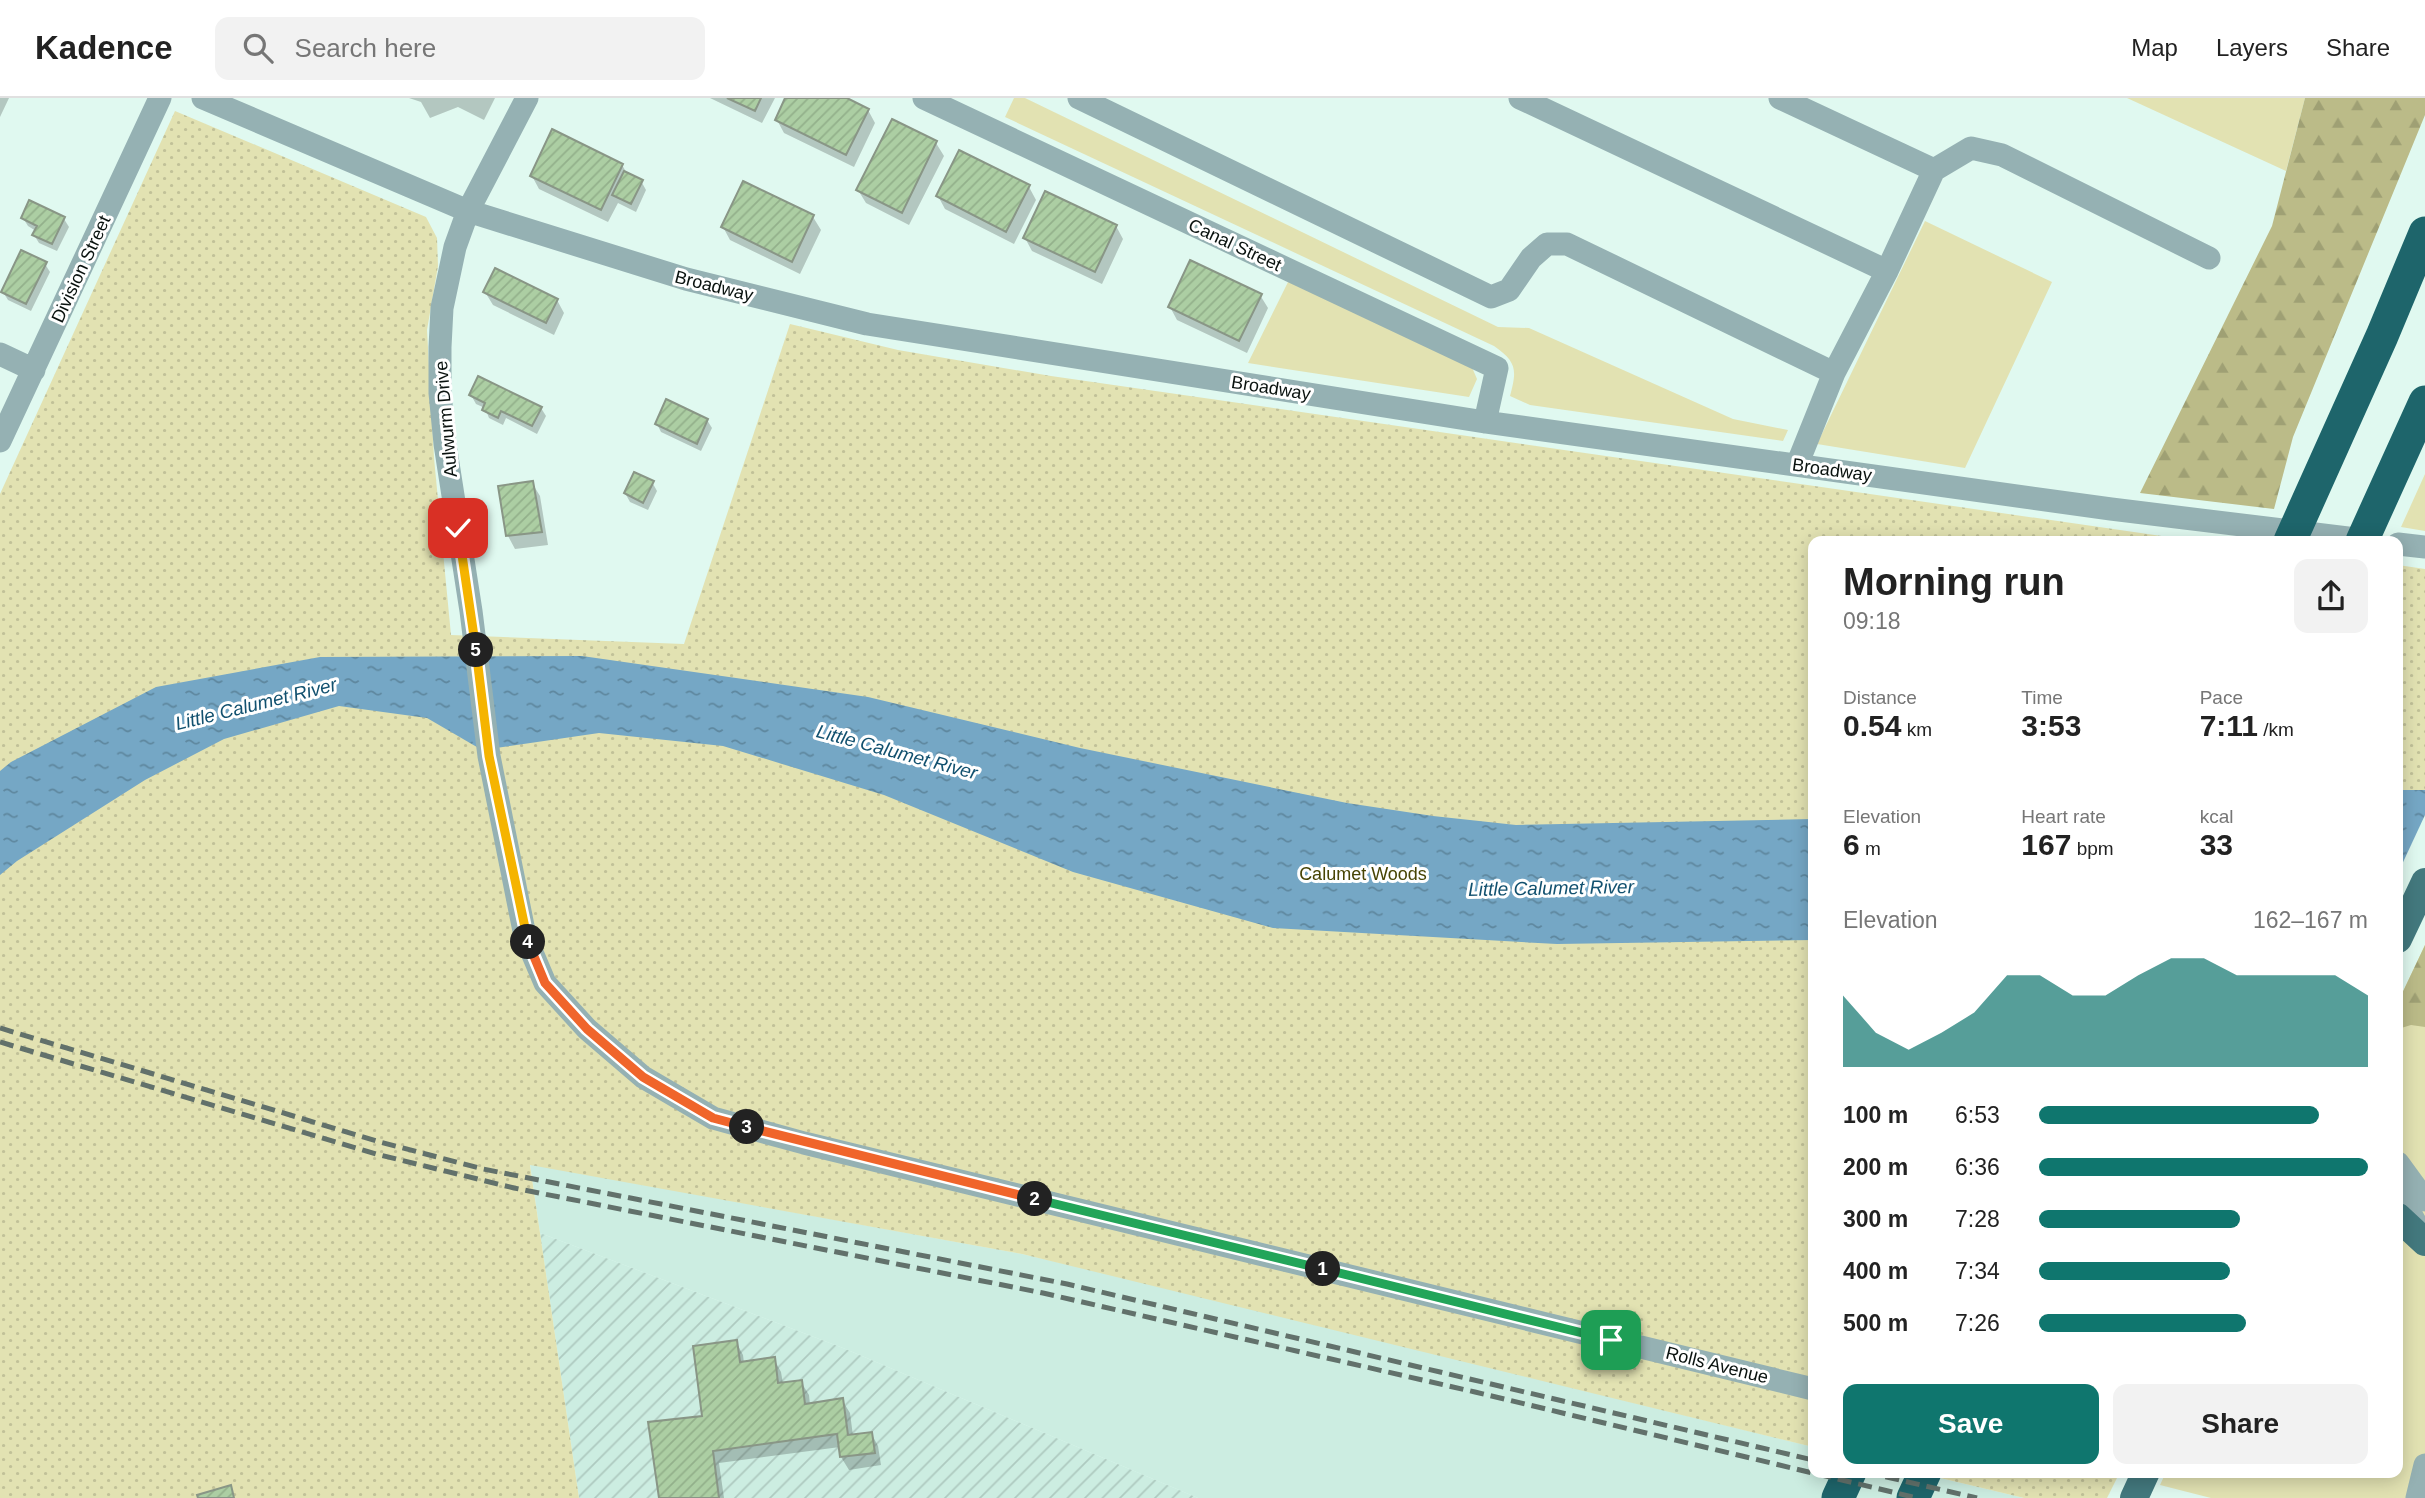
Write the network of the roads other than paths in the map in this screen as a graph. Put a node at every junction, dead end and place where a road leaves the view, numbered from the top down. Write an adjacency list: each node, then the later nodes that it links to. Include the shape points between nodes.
1 (160, 98): 14 (street, Division Street)
2 (203, 98): 9 (street, Broadway)
3 (527, 98): 9 (street, Aulwurm Drive)
4 (924, 98): 17 (street, Canal Street, via 1497,368)
5 (1079, 98): 15 (street, via 1491,297 1509,290 1547,244 1567,244)
6 (1520, 98): 12 (street)
7 (1780, 98): 8 (street)
8 (1934, 170): 11 (street, via 1971,148 2002,155); 12 (street)
9 (468, 211): 17 (street, Broadway, via 686,279 867,324); 25 (street, Aulwurm Drive, via 442,308 440,393)
10 (2425, 233): 20 (highway)
11 (2209, 258)
12 (1887, 271): 15 (street)
13 (0, 354): 14 (street)
14 (34, 370): 18 (street, Division Street)
15 (1834, 373): 19 (street)
16 (2425, 402): 22 (highway)
17 (1485, 422): 19 (street, Broadway)
18 (0, 441)
19 (1797, 465): 21 (street, Broadway)
20 (2292, 536)
21 (2330, 536)
22 (2364, 536)
23 (2403, 545): 24 (street)
24 (2425, 547)
25 (489, 756): 33 (street, Rolls Avenue, via 525,936 545,983 587,1029 643,1077 713,1118)
26 (2425, 882): 27 (main road)
27 (2403, 928)
28 (2403, 1170): 30 (street)
29 (2403, 1200): 32 (street)
30 (2425, 1200)
31 (2403, 1221): 32 (main road)
32 (2425, 1241)
33 (1808, 1388)
34 (2425, 1465): 41 (street)
35 (1847, 1478): 38 (highway)
36 (1922, 1478): 39 (highway)
37 (2143, 1478): 40 (main road)
38 (1838, 1498)
39 (1913, 1498)
40 (2134, 1498)
41 (2417, 1498)

